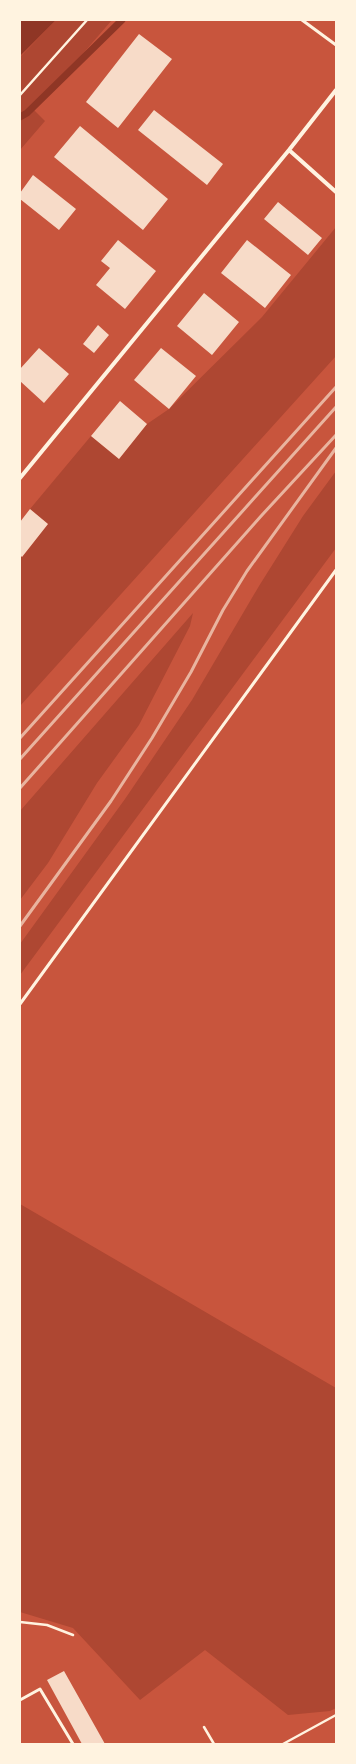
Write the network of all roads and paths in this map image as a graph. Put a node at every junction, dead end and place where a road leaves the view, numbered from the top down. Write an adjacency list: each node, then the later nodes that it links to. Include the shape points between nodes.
1 (87, 20): 5 (path)
2 (302, 20): 3 (lane)
3 (336, 45)
4 (336, 90): 6 (street)
5 (20, 95)
6 (289, 150): 7 (street); 8 (street)
7 (336, 192)
8 (20, 478)
9 (336, 570): 10 (lane)
10 (20, 1004)
11 (20, 1622): 12 (path, via 47,1625)
12 (73, 1635)
13 (20, 1700): 16 (lane, via 40,1689)
14 (336, 1715): 18 (path)
15 (204, 1727): 17 (path)
16 (72, 1744)
17 (214, 1744)
18 (283, 1744)

